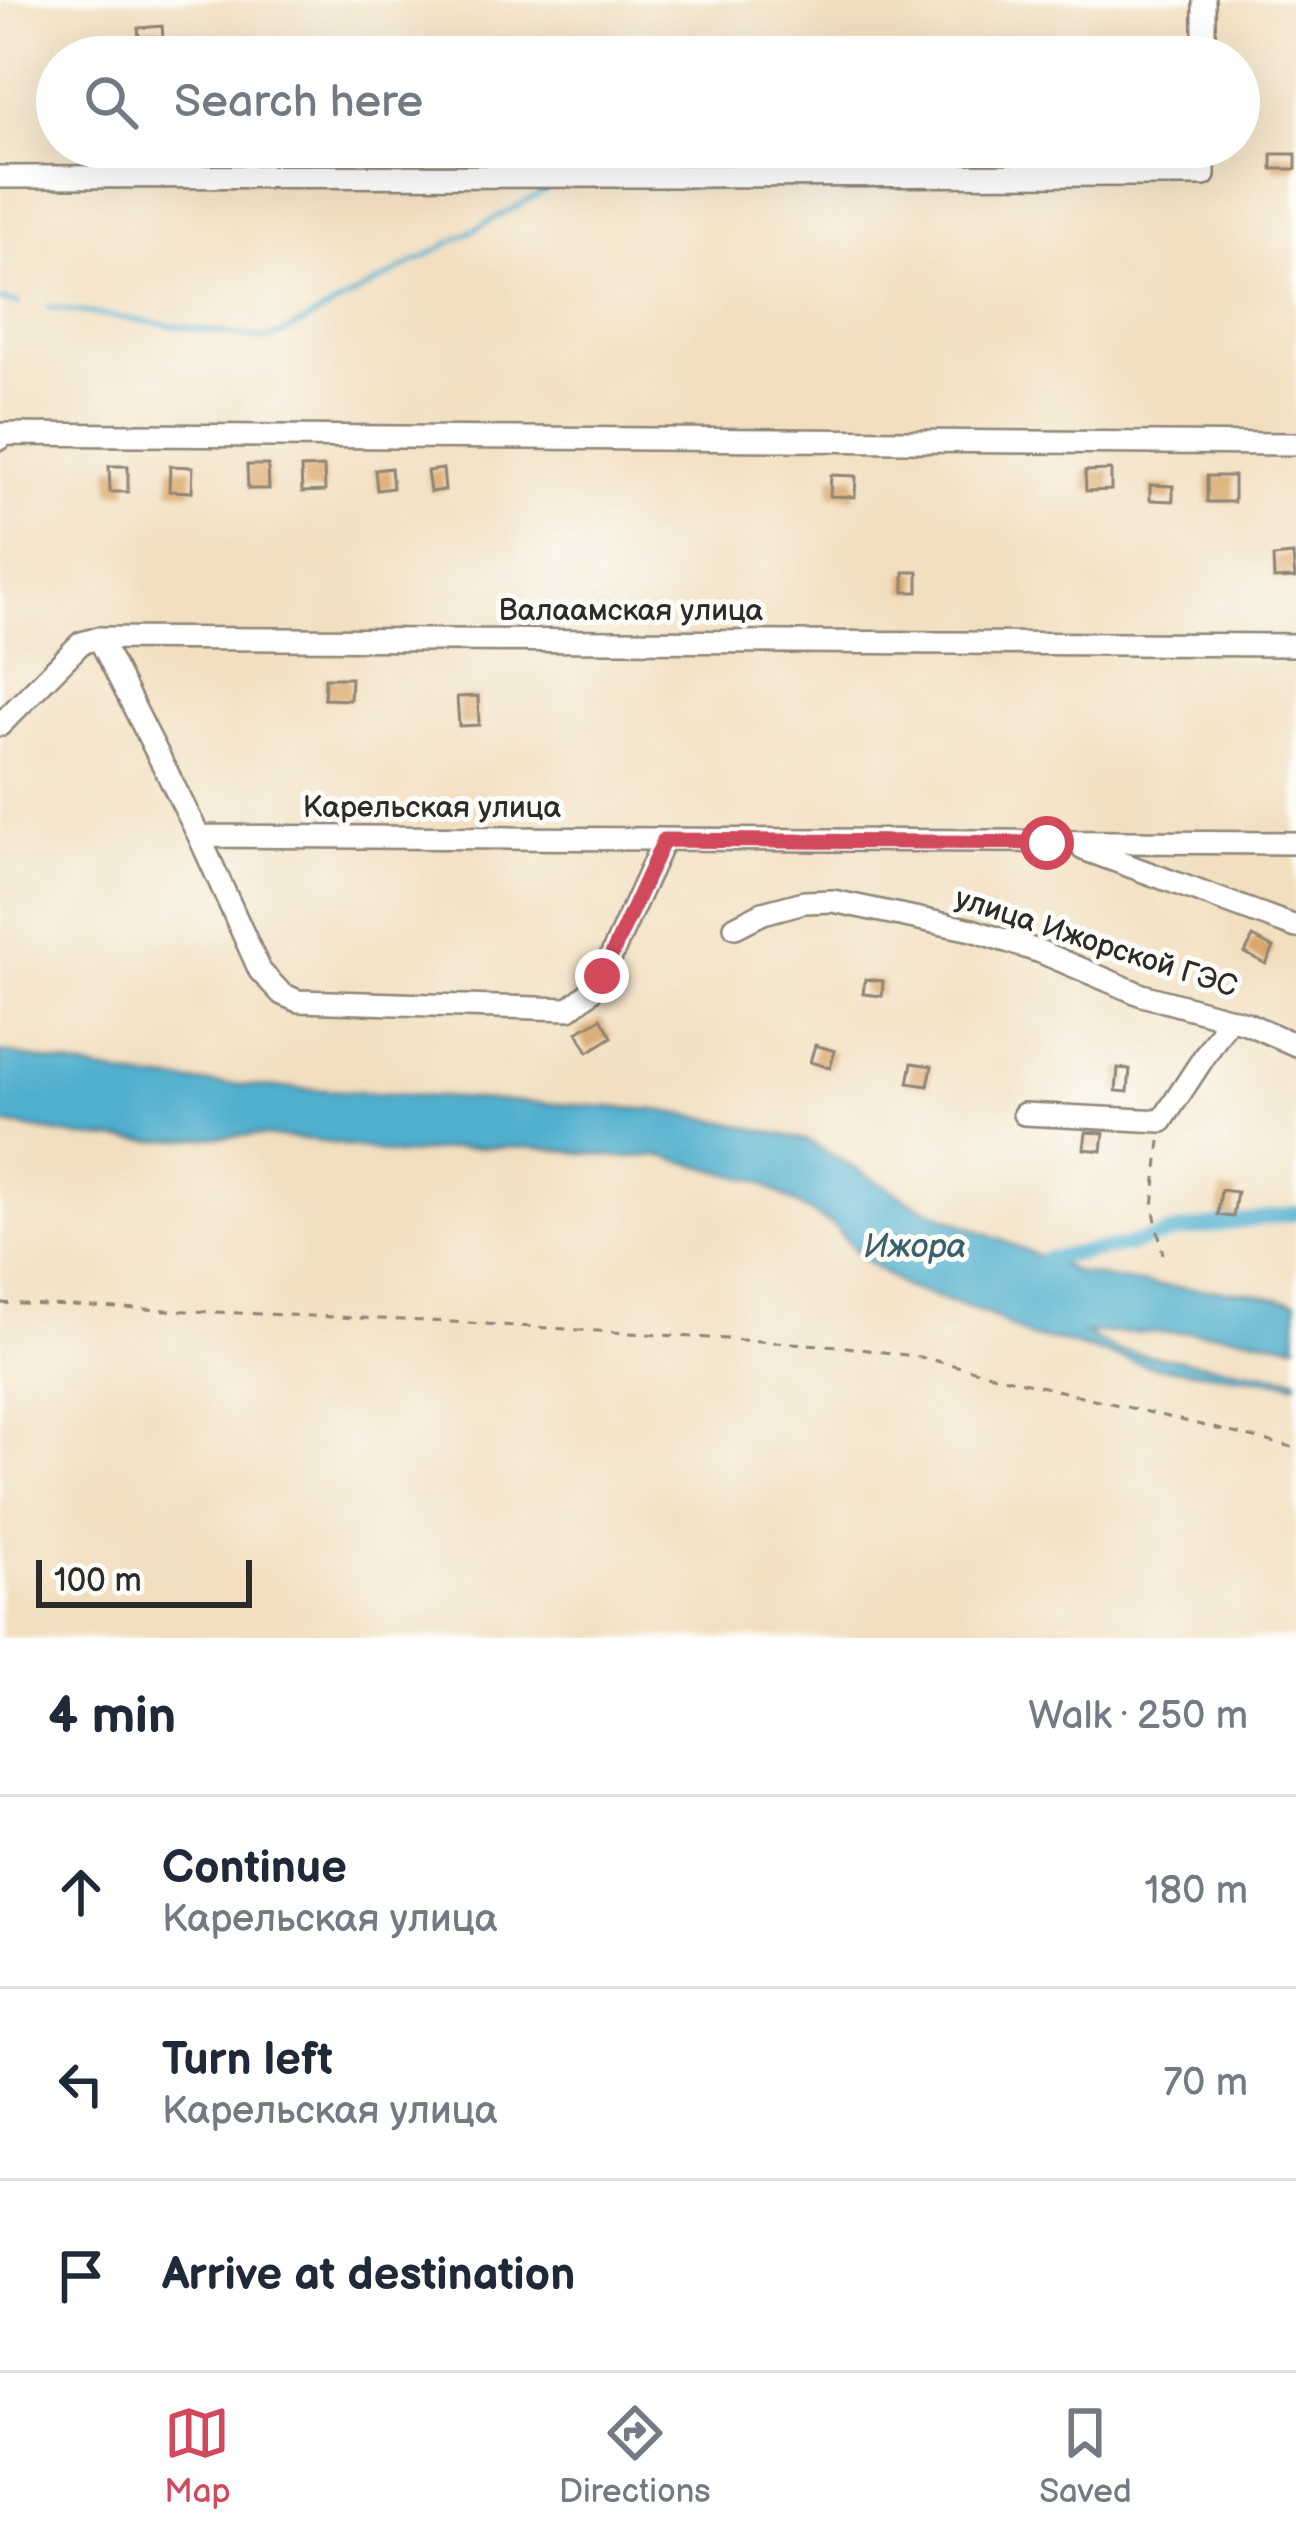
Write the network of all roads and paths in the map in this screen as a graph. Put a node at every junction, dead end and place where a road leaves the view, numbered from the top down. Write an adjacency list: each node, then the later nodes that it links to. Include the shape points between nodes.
1 (1204, 0): 2 (street)
2 (1204, 36)
3 (1204, 168): 4 (street, via 1204,176)
4 (0, 177)
5 (0, 439): 6 (street)
6 (1296, 445)
7 (100, 638): 8 (street, Валаамская улица); 9 (street, via 81,643); 10 (street)
8 (1296, 645)
9 (0, 725)
10 (199, 836): 11 (street, Карельская улица); 11 (street, via 260,971 282,994 326,1004 556,1012 580,1003 602,976)
11 (664, 840): 12 (street, Карельская улица)
12 (1066, 843): 13 (street, Карельская улица); 15 (street)
13 (1296, 843)
14 (735, 927): 16 (street, улица Ижорской ГЭС, via 804,902 832,901 972,930)
15 (1296, 927)
16 (1229, 1019): 17 (street, улица Ижорской ГЭС); 19 (street)
17 (1296, 1045)
18 (1024, 1114): 19 (street)
19 (1162, 1121): 20 (path, via 1153,1208)
20 (1163, 1254)
21 (0, 1303): 22 (path, via 839,1346 920,1357)
22 (1296, 1448)

